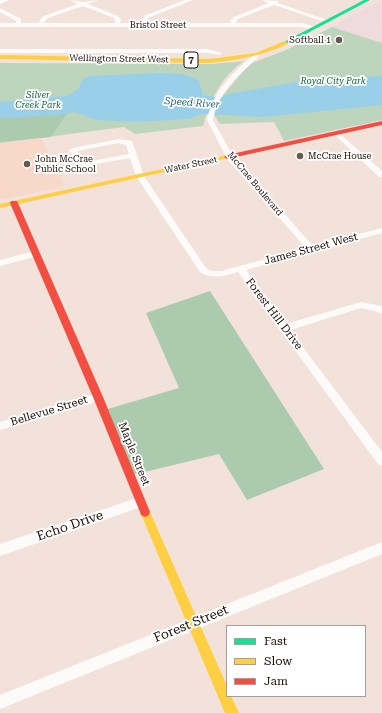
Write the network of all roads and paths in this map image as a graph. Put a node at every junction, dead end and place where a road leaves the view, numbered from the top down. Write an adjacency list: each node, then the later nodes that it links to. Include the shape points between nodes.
1 (7, 0): 8 (street)
2 (73, 0): 10 (street)
3 (95, 0): 10 (street)
4 (190, 0): 17 (street, via 145,18)
5 (265, 0): 9 (street)
6 (280, 0): 9 (street)
7 (368, 0): 12 (street, Wellington Street West / 7)
8 (0, 2)
9 (274, 3): 12 (street); 18 (street, via 236,18 233,21)
10 (83, 4): 15 (street, via 46,17); 16 (street, via 116,17)
11 (0, 10): 14 (street, via 19,20)
12 (327, 21): 19 (street, Wellington Street West / 7)
13 (0, 25): 14 (street, Bristol Street)
14 (18, 25): 15 (street, Bristol Street)
15 (41, 25): 16 (street, Bristol Street)
16 (117, 25): 17 (street, Bristol Street)
17 (144, 25): 18 (street, Bristol Street)
18 (234, 25): 19 (street, Bristol Street, via 302,25)
19 (316, 28): 22 (street, Wellington Street West / 7, via 282,47)
20 (0, 51): 21 (street, via 208,51)
21 (219, 54)
22 (258, 55): 23 (street, Wellington Street West / 7, via 210,60); 27 (street, McCrae Boulevard, via 241,69 218,97 211,118)
23 (0, 57)
24 (382, 123): 25 (street, Water Street)
25 (336, 134): 27 (street, Water Street); 28 (street)
26 (133, 155): 26 (street, Forest Hill Drive, via 129,143 125,141 73,150 79,161 85,164); 29 (street, Forest Hill Drive)
27 (230, 157): 29 (street, Water Street); 33 (street, McCrae Boulevard)
28 (381, 172)
29 (140, 176): 30 (street, Water Street); 36 (street, Forest Hill Drive, via 206,272 217,275)
30 (14, 203): 31 (street, Water Street); 34 (street, Maple Street)
31 (0, 206)
32 (382, 230): 33 (street, James Street West)
33 (311, 249): 36 (street, James Street West)
34 (35, 254): 35 (street); 39 (street, Maple Street)
35 (0, 263)
36 (240, 269): 38 (street, Forest Hill Drive)
37 (382, 311): 38 (street, via 361,305)
38 (284, 328): 41 (street, Forest Hill Drive)
39 (98, 397): 40 (street, Bellevue Street); 42 (street, Maple Street)
40 (0, 426)
41 (382, 461)
42 (140, 502): 44 (street, Echo Drive); 45 (street, Maple Street)
43 (382, 548): 45 (street, Forest Street)
44 (0, 550)
45 (193, 623): 46 (street, Forest Street); 47 (street, Maple Street)
46 (0, 702)
47 (232, 713)

